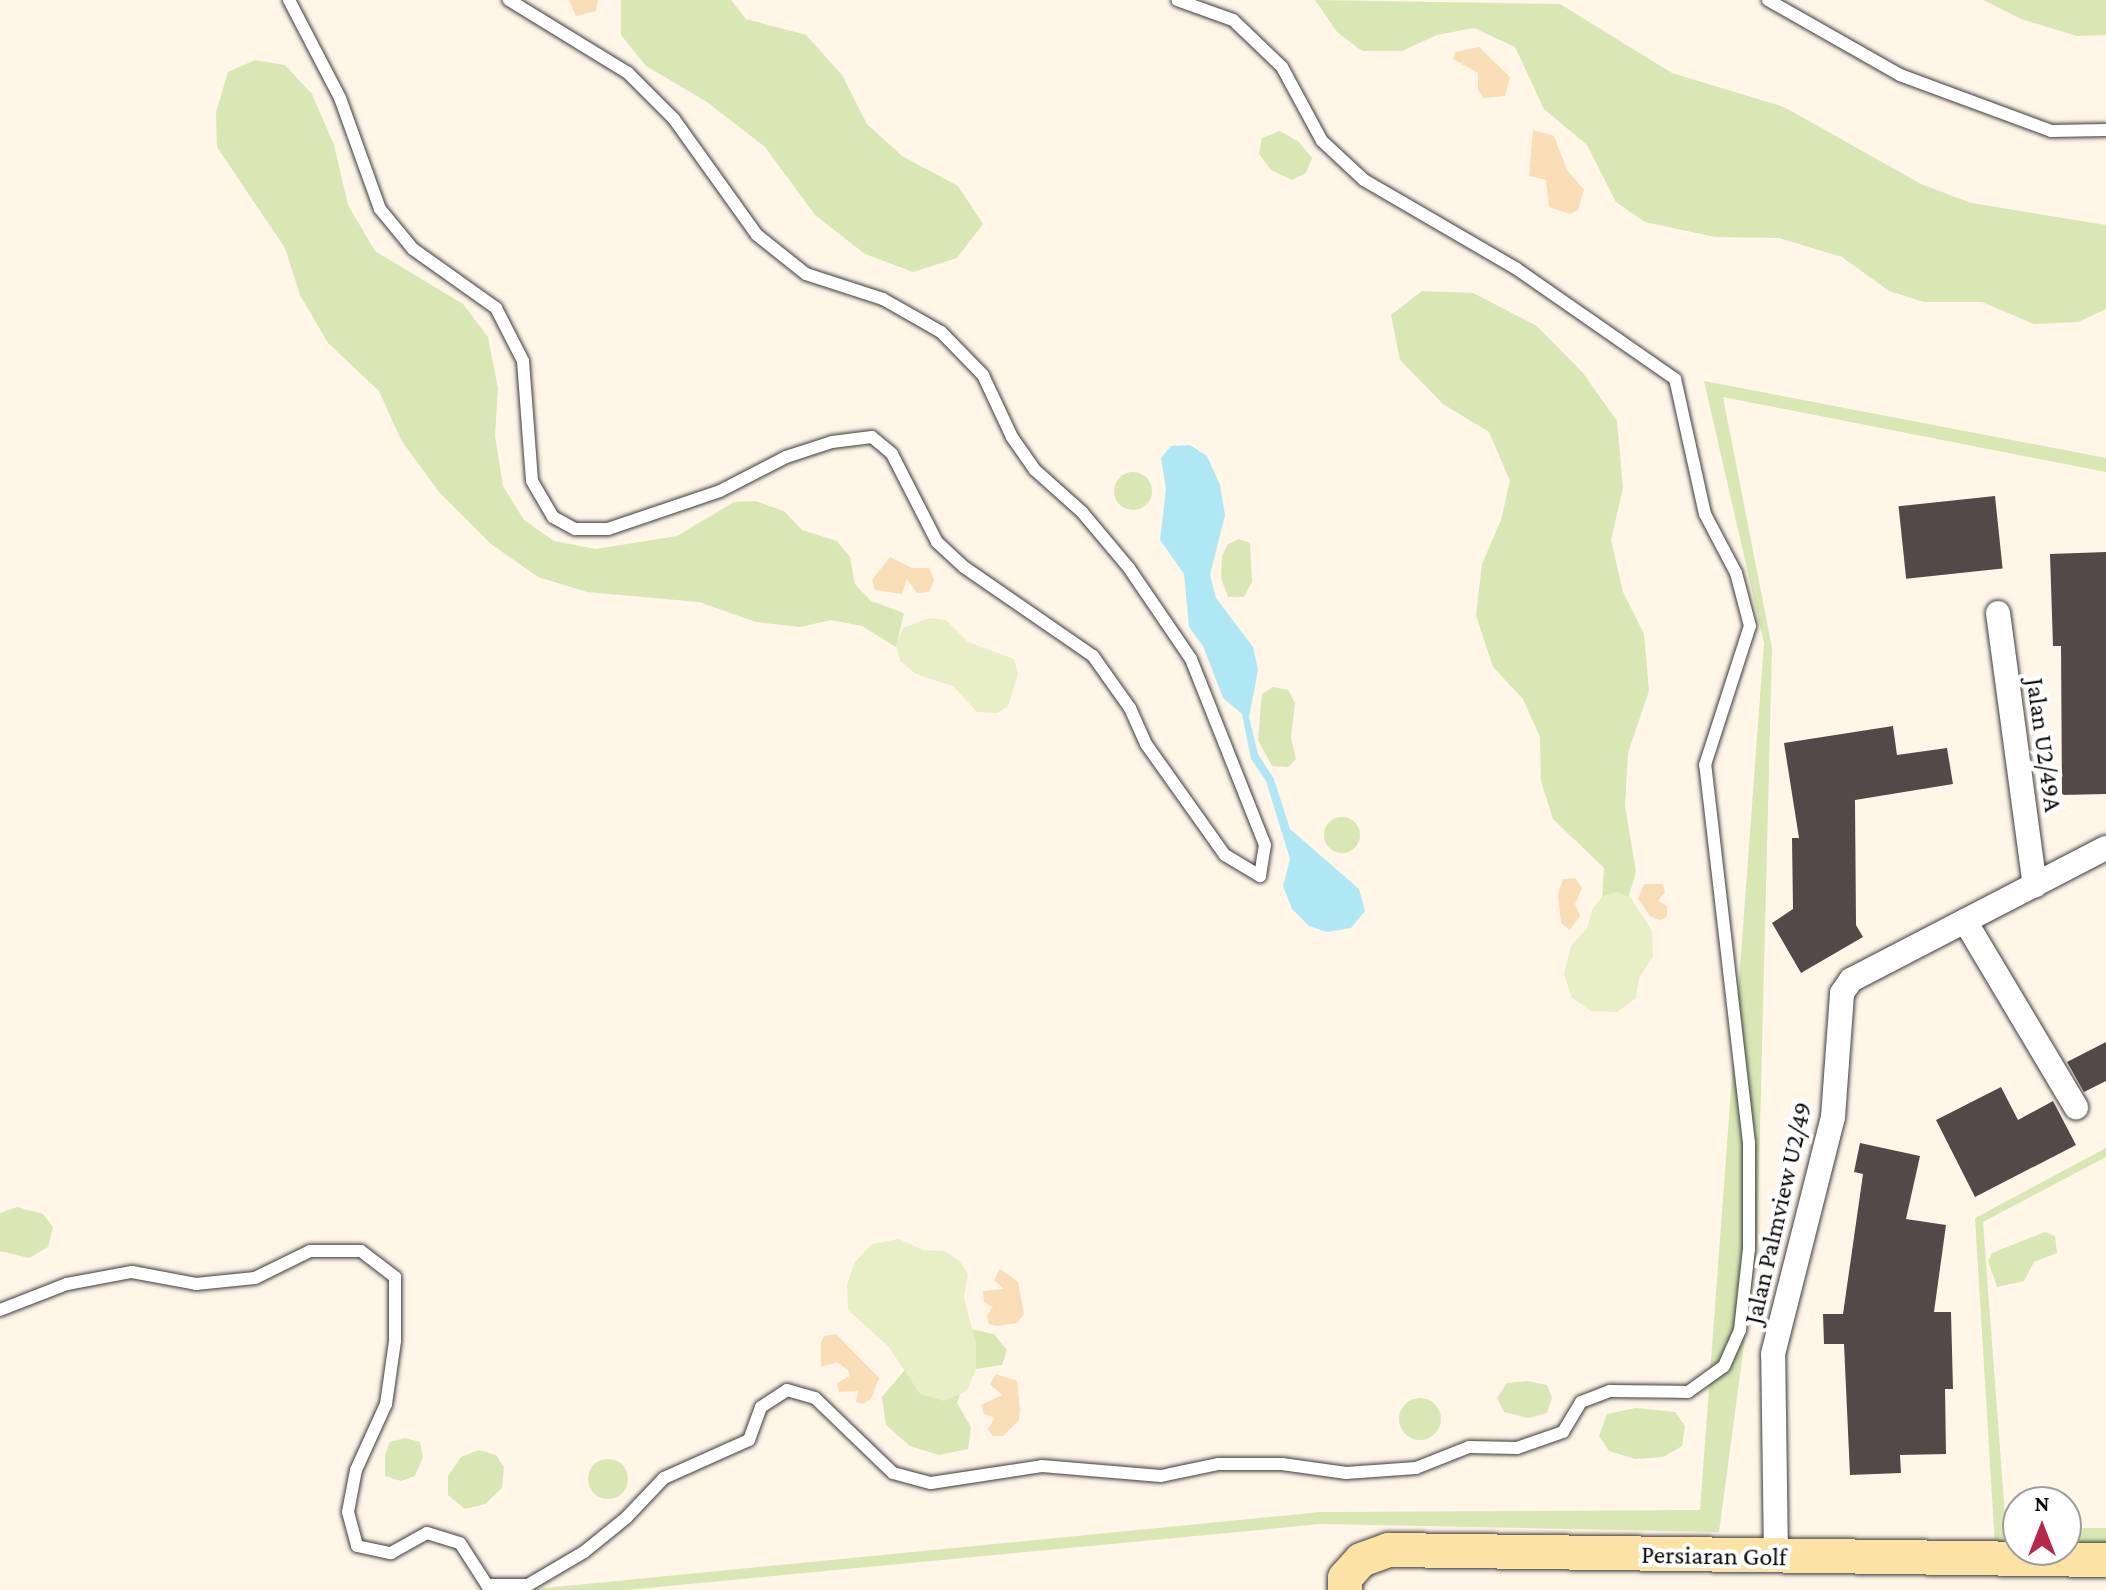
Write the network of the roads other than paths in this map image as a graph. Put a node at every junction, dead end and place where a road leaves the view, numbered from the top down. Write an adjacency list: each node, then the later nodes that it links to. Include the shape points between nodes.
1 (289, 0): 2 (lane, via 340,98 380,209 413,249 496,308 523,361 532,481 553,517 575,529 608,529 720,491 786,457 832,442 872,437 892,454 937,542 964,567 1093,656 1130,708 1146,744 1225,855 1260,876 1265,845 1191,659 1129,568 1082,512 1035,470 1012,437 983,375 929,325 883,299 806,274 757,235 674,119 628,73)
2 (509, 0)
3 (1177, 0): 11 (lane, via 1233,20 1253,39 1282,67 1322,141 1364,180 1517,269 1675,379 1705,514 1736,573 1750,626 1705,765 1749,1143 1749,1249 1740,1330 1724,1366 1688,1392 1610,1391 1581,1402 1563,1432 1517,1448 1469,1447 1416,1468 1346,1473 1282,1464 1218,1464 1161,1476 1042,1466 931,1483 893,1473 815,1398 787,1390 761,1407 749,1440 664,1478 584,1552 528,1585 487,1585 460,1543 427,1533 391,1553 357,1546 348,1512 356,1470 386,1404 395,1341 395,1277 361,1251 310,1251 255,1278 196,1284 132,1272 67,1284)
4 (1768, 0): 5 (lane, via 1900,75 2051,131)
5 (2106, 130)
6 (1998, 613): 8 (street, Jalan U2/49A)
7 (2106, 848): 8 (street, Jalan Palmview U2/49)
8 (2035, 885): 9 (street, Jalan Palmview U2/49)
9 (1965, 921): 10 (street); 12 (street, Jalan Palmview U2/49, via 1851,980 1842,993 1833,1117 1773,1354)
10 (2076, 1107)
11 (0, 1310)
12 (1776, 1557): 13 (street, Persiaran Golf); 14 (street, Persiaran Golf, via 1389,1550 1361,1560 1345,1578)
13 (2106, 1560)
14 (1345, 1590)

